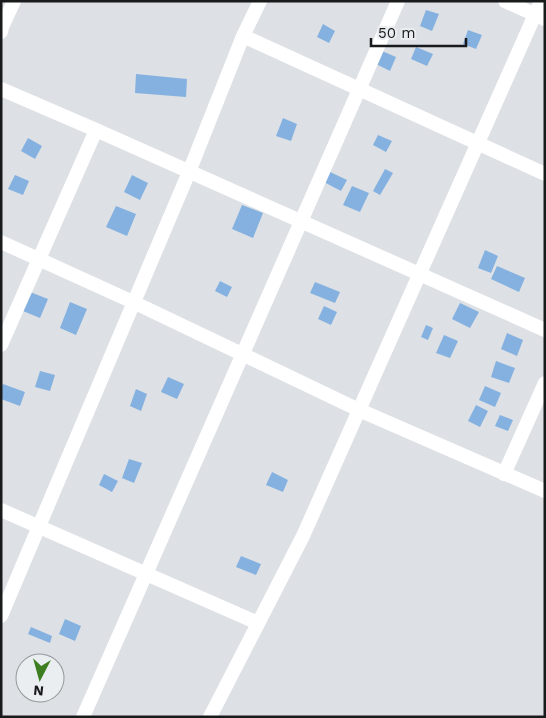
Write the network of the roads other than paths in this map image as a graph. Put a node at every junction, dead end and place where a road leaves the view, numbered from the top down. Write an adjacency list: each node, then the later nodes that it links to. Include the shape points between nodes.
1 (14, 1): 7 (street)
2 (260, 1): 8 (street)
3 (398, 1): 10 (street)
4 (505, 1): 6 (street)
5 (541, 1): 6 (street)
6 (540, 17): 12 (street)
7 (1, 32)
8 (243, 36): 10 (street); 13 (street)
9 (1, 89): 11 (street)
10 (358, 89): 12 (street); 15 (street)
11 (96, 130): 13 (street); 17 (street)
12 (477, 144): 14 (street); 18 (street)
13 (189, 172): 15 (street); 19 (street)
14 (545, 174)
15 (300, 221): 18 (street); 22 (street)
16 (1, 242): 17 (street)
17 (38, 259): 19 (street); 21 (street)
18 (420, 274): 20 (street); 24 (street)
19 (133, 302): 22 (street); 28 (street)
20 (545, 330)
21 (1, 345)
22 (242, 354): 24 (street); 29 (street)
23 (545, 383): 25 (street)
24 (359, 410): 25 (street); 31 (street, via 303,536)
25 (504, 474): 26 (street)
26 (545, 491)
27 (1, 510): 28 (street)
28 (39, 527): 29 (street); 30 (street)
29 (147, 574): 31 (street); 32 (street)
30 (1, 616)
31 (258, 623): 33 (street)
32 (83, 717)
33 (210, 717)

